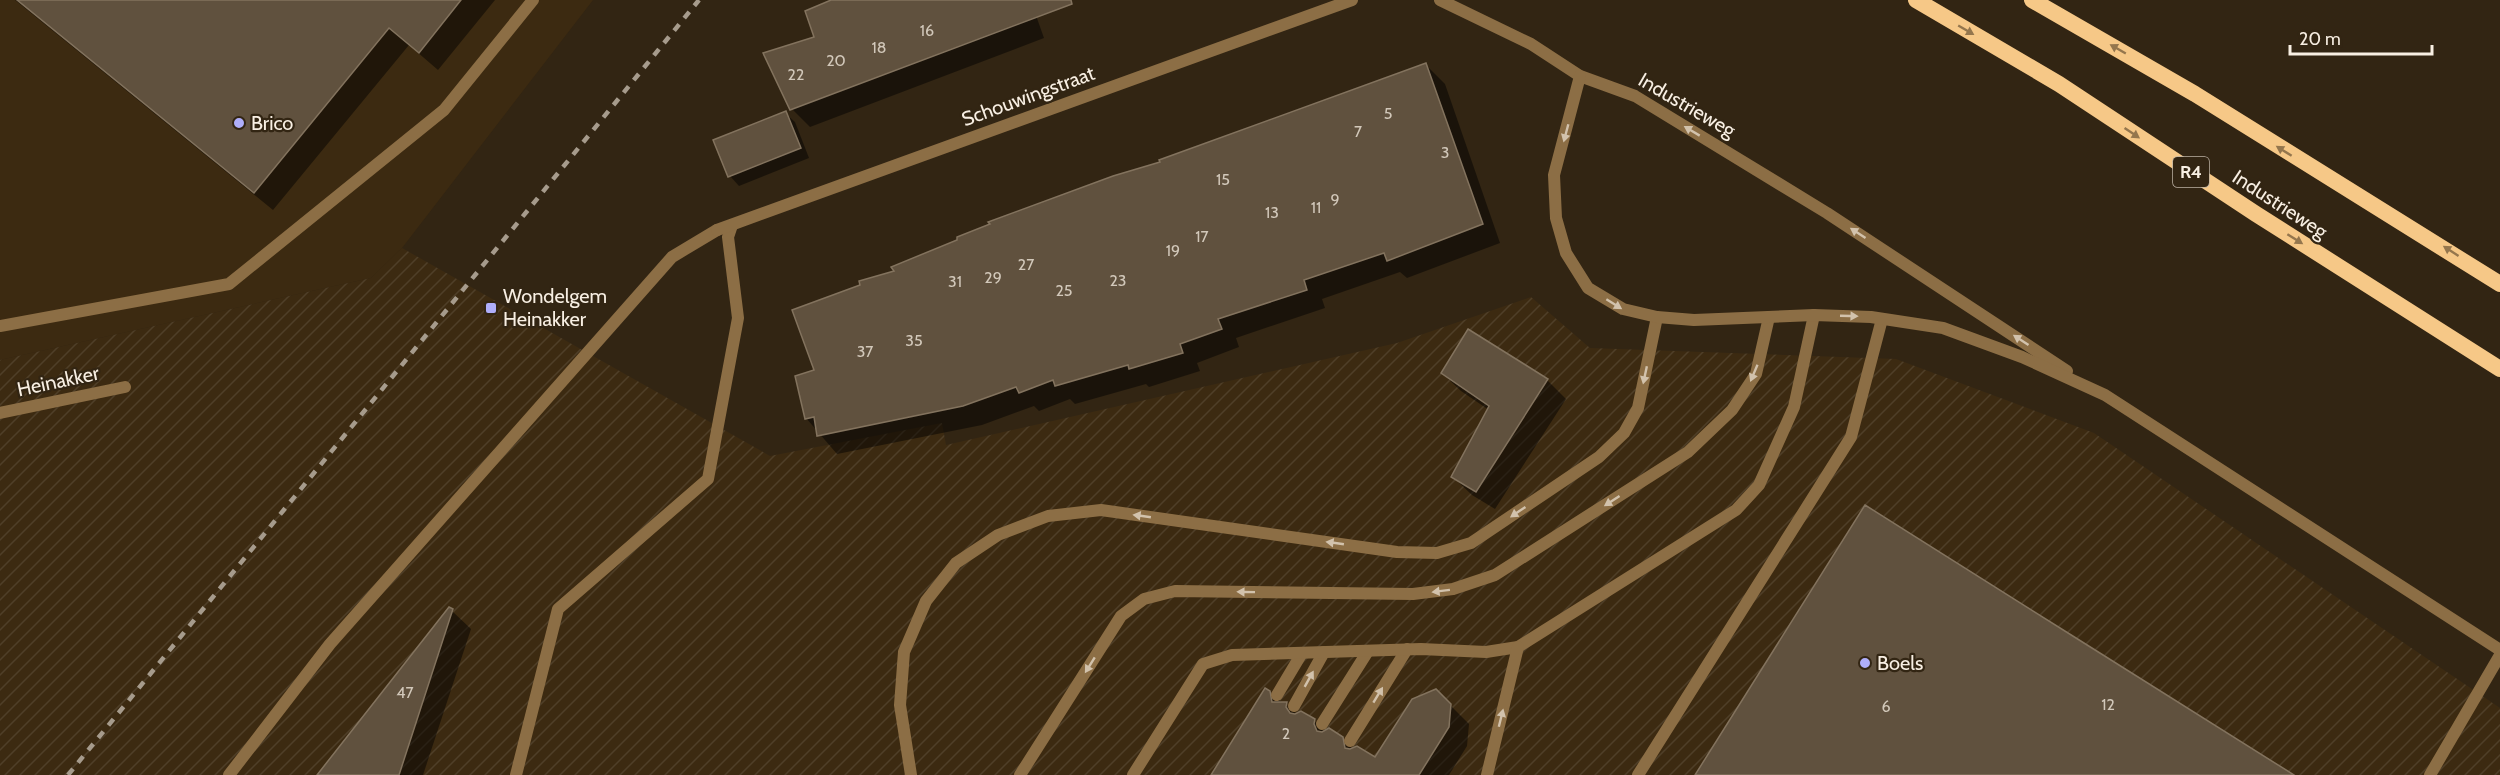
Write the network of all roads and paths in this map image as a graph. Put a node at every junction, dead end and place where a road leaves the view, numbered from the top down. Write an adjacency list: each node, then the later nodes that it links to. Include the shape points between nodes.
1 (533, 0): 13 (street, via 444,110 229,284)
2 (1352, 0): 7 (street, Schouwingstraat)
3 (1440, 0): 6 (street, via 1531,44)
4 (1916, 0): 14 (highway, Industrieweg / R4, one-way to 14, via 2059,84)
5 (2032, 0): 8 (highway, one-way to 5, via 2194,94)
6 (1580, 76): 11 (street, Industrieweg, one-way to 11, via 1554,175 1556,218 1566,253 1588,288 1623,309); 16 (street, Industrieweg, one-way to 6, via 1827,213 1635,96)
7 (732, 225): 29 (street, Schouwingstraat, via 672,257 330,644); 30 (street, via 728,237 738,318 708,479 558,609)
8 (2500, 284)
9 (1814, 315): 10 (street, Industrieweg); 12 (street, Industrieweg, one-way to 12); 18 (street, via 1794,407 1759,485 1736,510)
10 (1769, 317): 11 (street, Industrieweg); 32 (street, one-way to 32, via 1756,374 1732,410 1688,452 1495,575 1453,589 1413,594 1175,591 1144,599 1121,616)
11 (1657, 318): 31 (street, one-way to 31, via 1638,408 1624,433 1599,457 1471,543 1437,553 1397,552 1101,510 1048,516 998,536 957,563 932,593 904,652 900,705)
12 (1882, 319): 16 (street, Industrieweg, via 1943,328 2022,357); 35 (street, via 1851,437)
13 (0, 326)
14 (2500, 369)
15 (124, 387): 17 (street, Heinakker)
16 (2104, 395): 20 (street, Industrieweg)
17 (0, 413)
18 (1518, 647): 19 (street, via 1486,652); 34 (street, one-way to 18)
19 (1407, 649): 21 (street); 28 (street, one-way to 19)
20 (2500, 650)
21 (1368, 651): 22 (street); 27 (street)
22 (1324, 652): 23 (street); 26 (street, one-way to 22)
23 (1302, 653): 25 (street); 33 (street, via 1232,656 1203,664)
24 (2500, 655): 36 (street)
25 (1277, 695)
26 (1294, 706)
27 (1322, 724)
28 (1350, 741)
29 (229, 775)
30 (516, 775)
31 (911, 775)
32 (1020, 775)
33 (1133, 775)
34 (1487, 775)
35 (1638, 775)
36 (2430, 775)

